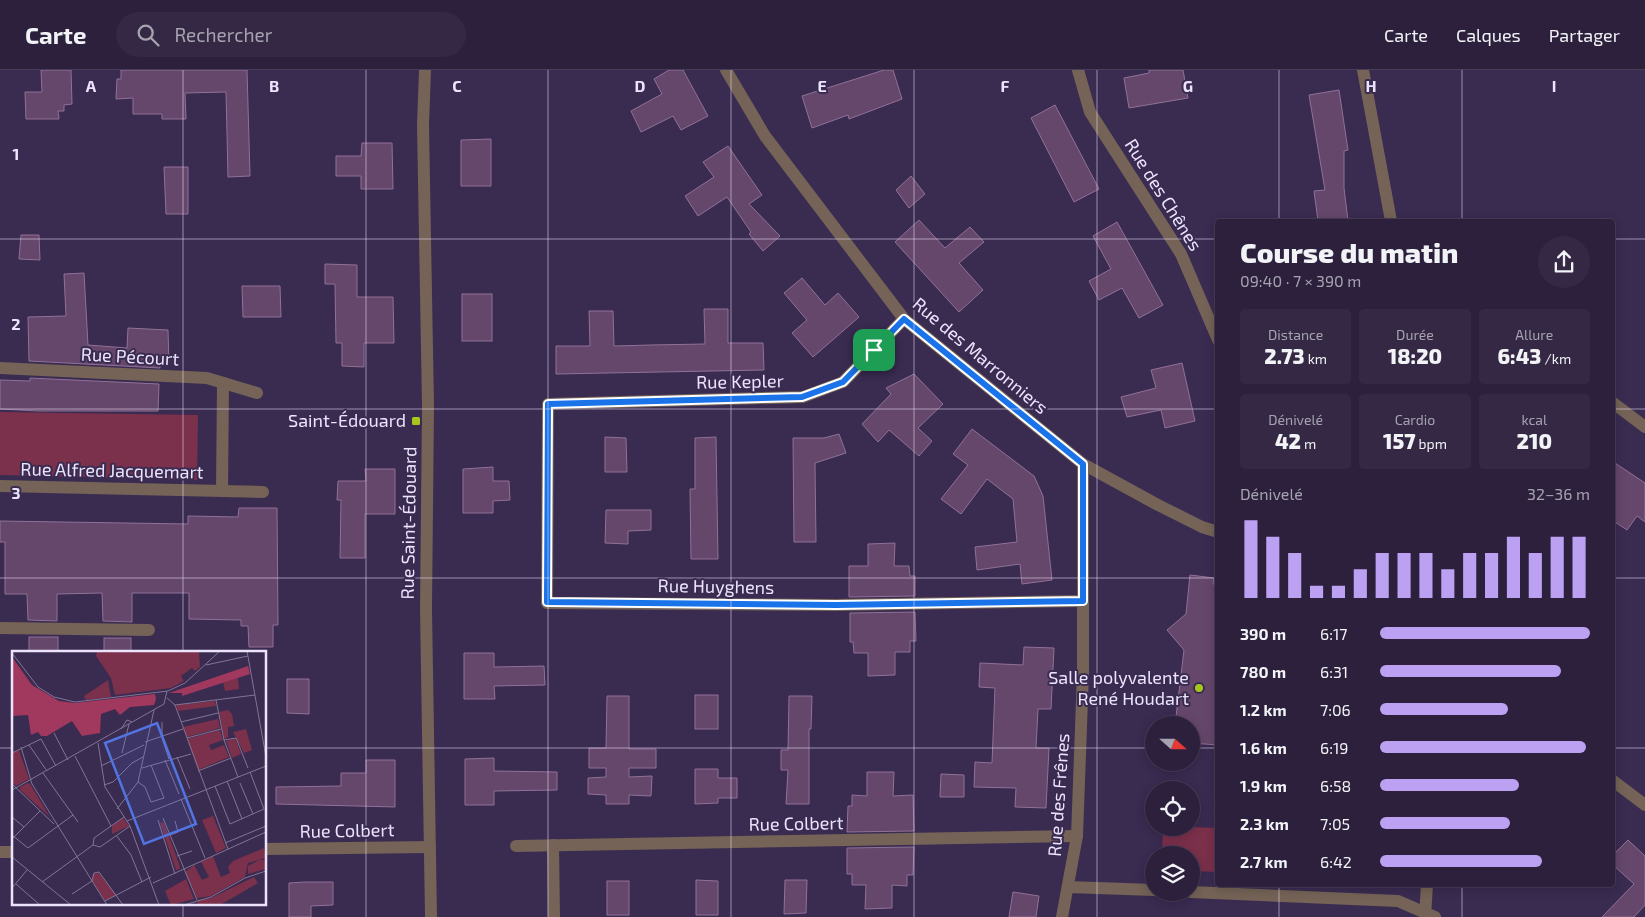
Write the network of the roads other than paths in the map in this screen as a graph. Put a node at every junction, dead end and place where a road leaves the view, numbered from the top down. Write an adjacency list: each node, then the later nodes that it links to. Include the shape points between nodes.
1 (425, 70): 27 (street, Rue Saint-Édouard)
2 (726, 70): 6 (street, Rue des Marronniers, via 765,136)
3 (1078, 70): 7 (street, Rue des Chênes, via 1090,112 1181,254)
4 (1363, 70): 5 (street)
5 (1391, 219)
6 (904, 319): 11 (street, Rue Kepler, via 843,382 802,397); 14 (street, Rue des Marronniers)
7 (1215, 333)
8 (0, 368): 9 (street, Rue Pécourt, via 207,378)
9 (223, 383): 10 (street, Rue Pécourt); 16 (street, Rue Alfred Jacquemart)
10 (257, 393)
11 (548, 404): 19 (street, Rue Huyghens, via 547,602 836,605)
12 (1615, 404): 13 (street)
13 (1645, 427)
14 (1083, 464): 18 (street, Rue des Marronniers, via 1158,505); 19 (street, Rue des Frênes)
15 (0, 486): 16 (street, Rue Alfred Jacquemart)
16 (222, 491): 17 (street, Rue Alfred Jacquemart)
17 (263, 492)
18 (1215, 531)
19 (1083, 601): 24 (street, Rue des Frênes)
20 (0, 628): 21 (street)
21 (149, 630)
22 (1615, 782): 23 (street)
23 (1645, 804)
24 (1077, 836): 25 (street, Rue Colbert); 29 (street, Rue des Frênes)
25 (553, 845): 26 (street, Rue Colbert); 35 (street)
26 (516, 846)
27 (430, 847): 28 (street, Rue Colbert); 34 (street, Rue Saint-Édouard)
28 (266, 849)
29 (1068, 887): 31 (street); 36 (street, Rue des Frênes)
30 (1426, 887): 33 (street)
31 (1145, 890)
32 (1200, 892): 33 (street, via 1398,901)
33 (1429, 915)
34 (430, 917)
35 (554, 917)
36 (1062, 917)

